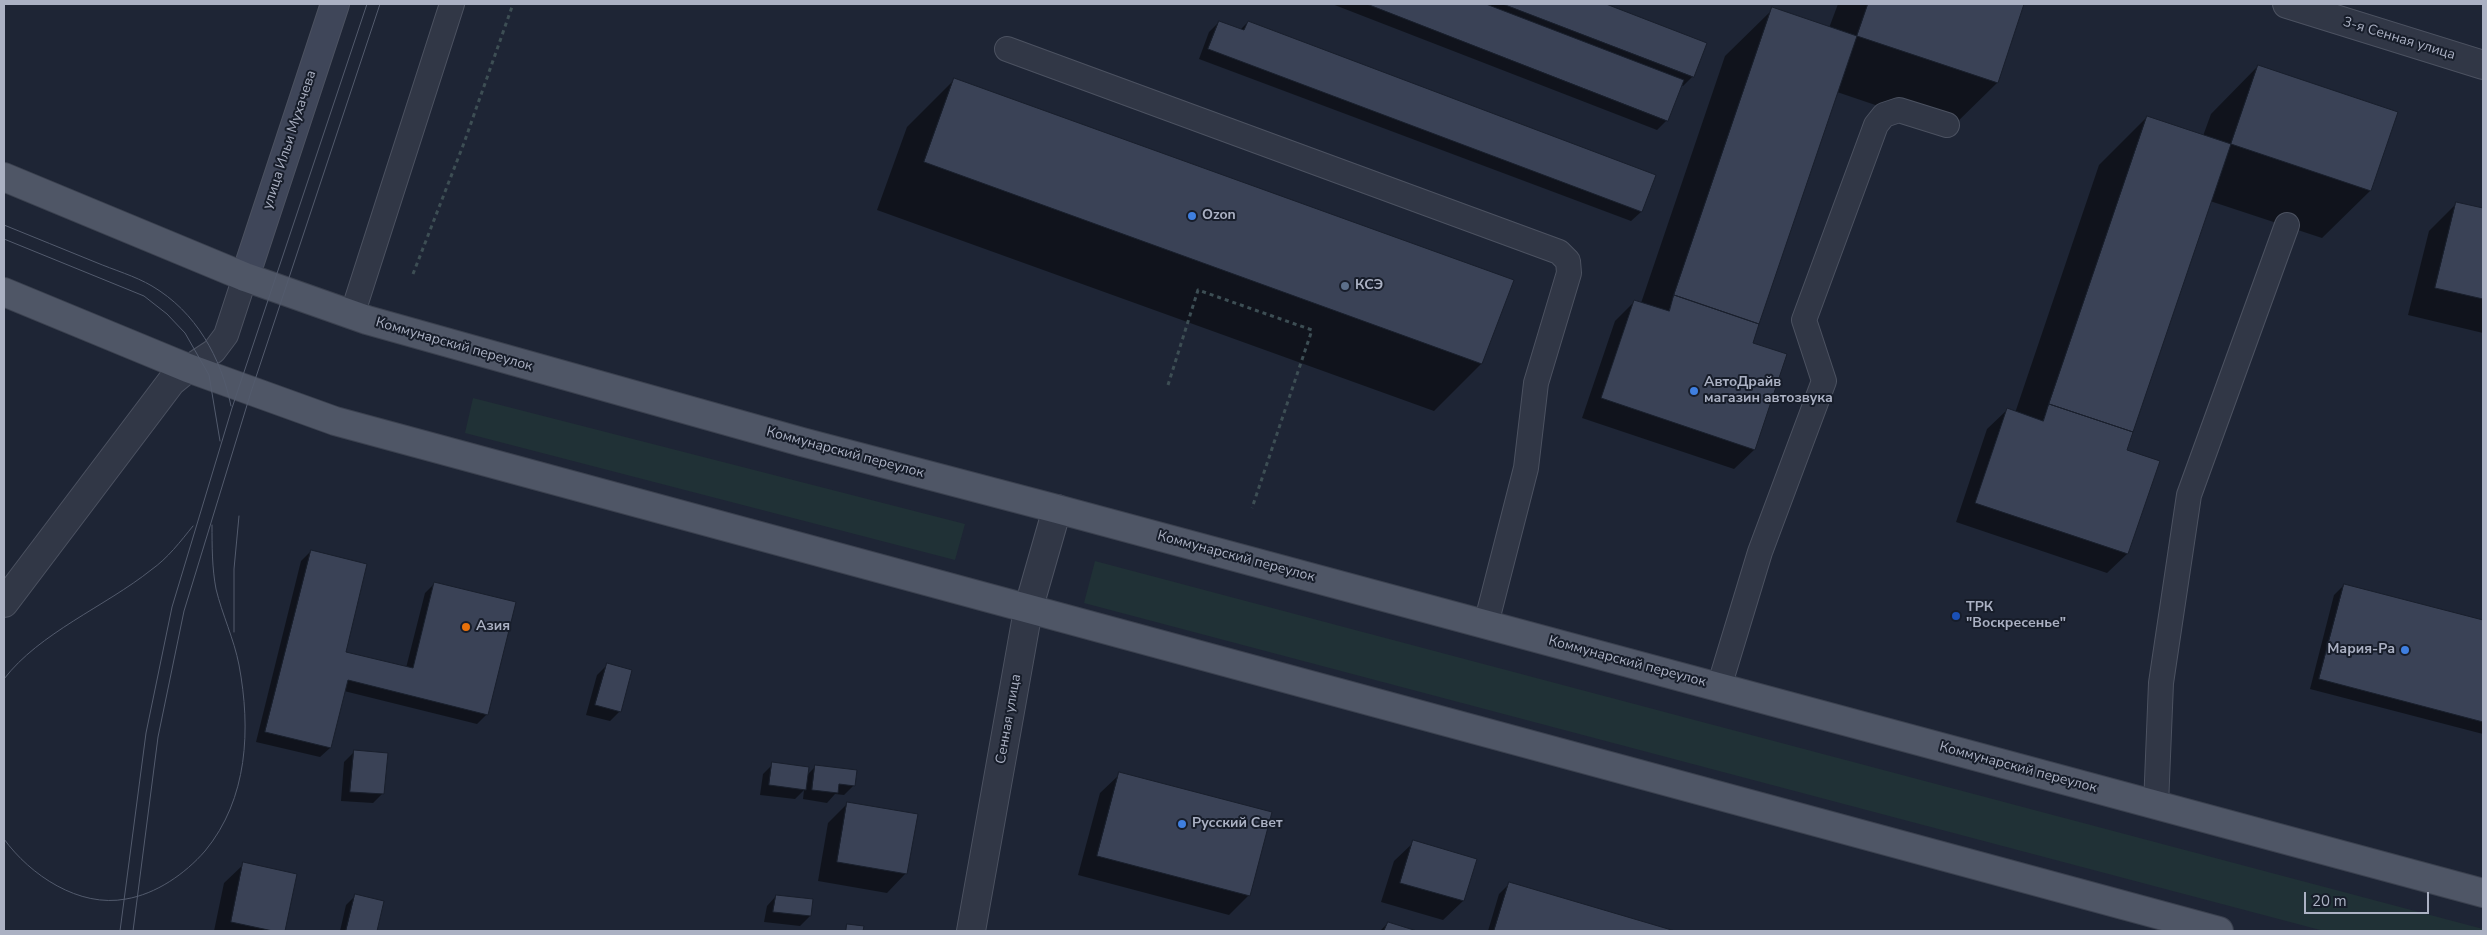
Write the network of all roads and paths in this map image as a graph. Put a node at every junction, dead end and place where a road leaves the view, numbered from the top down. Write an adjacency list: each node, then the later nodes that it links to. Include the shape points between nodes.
1 (335, 4): 11 (main road, улица Ильи Мухачева)
2 (452, 4): 13 (lane)
3 (513, 4): 10 (path, via 464,144)
4 (2287, 4): 6 (street, 3-я Сенная улица)
5 (1008, 49): 20 (lane, via 1559,252 1568,261 1569,273 1536,383 1526,468)
6 (2483, 65)
7 (1947, 125): 21 (lane, via 1899,110 1884,115 1876,125 1804,320 1824,381 1760,552)
8 (4, 177): 11 (main road, Коммунарский переулок)
9 (2287, 225): 22 (lane, via 2189,495 2161,683)
10 (413, 274)
11 (245, 277): 13 (main road, Коммунарский переулок); 14 (lane, via 226,335 214,351)
12 (4, 292): 14 (main road)
13 (352, 315): 16 (main road, Коммунарский переулок, via 802,442)
14 (188, 368): 18 (street, via 166,389); 19 (main road, via 335,421)
15 (1168, 385): 17 (path, via 1198,290 1312,330)
16 (1057, 508): 19 (street, Сенная улица); 20 (main road, Коммунарский переулок)
17 (1252, 508)
18 (4, 603)
19 (1028, 610): 24 (street, Сенная улица); 25 (main road)
20 (1486, 624): 21 (main road, Коммунарский переулок)
21 (1719, 687): 22 (main road, Коммунарский переулок)
22 (2156, 805): 23 (main road, Коммунарский переулок)
23 (2483, 893)
24 (971, 931)
25 (2219, 931)

